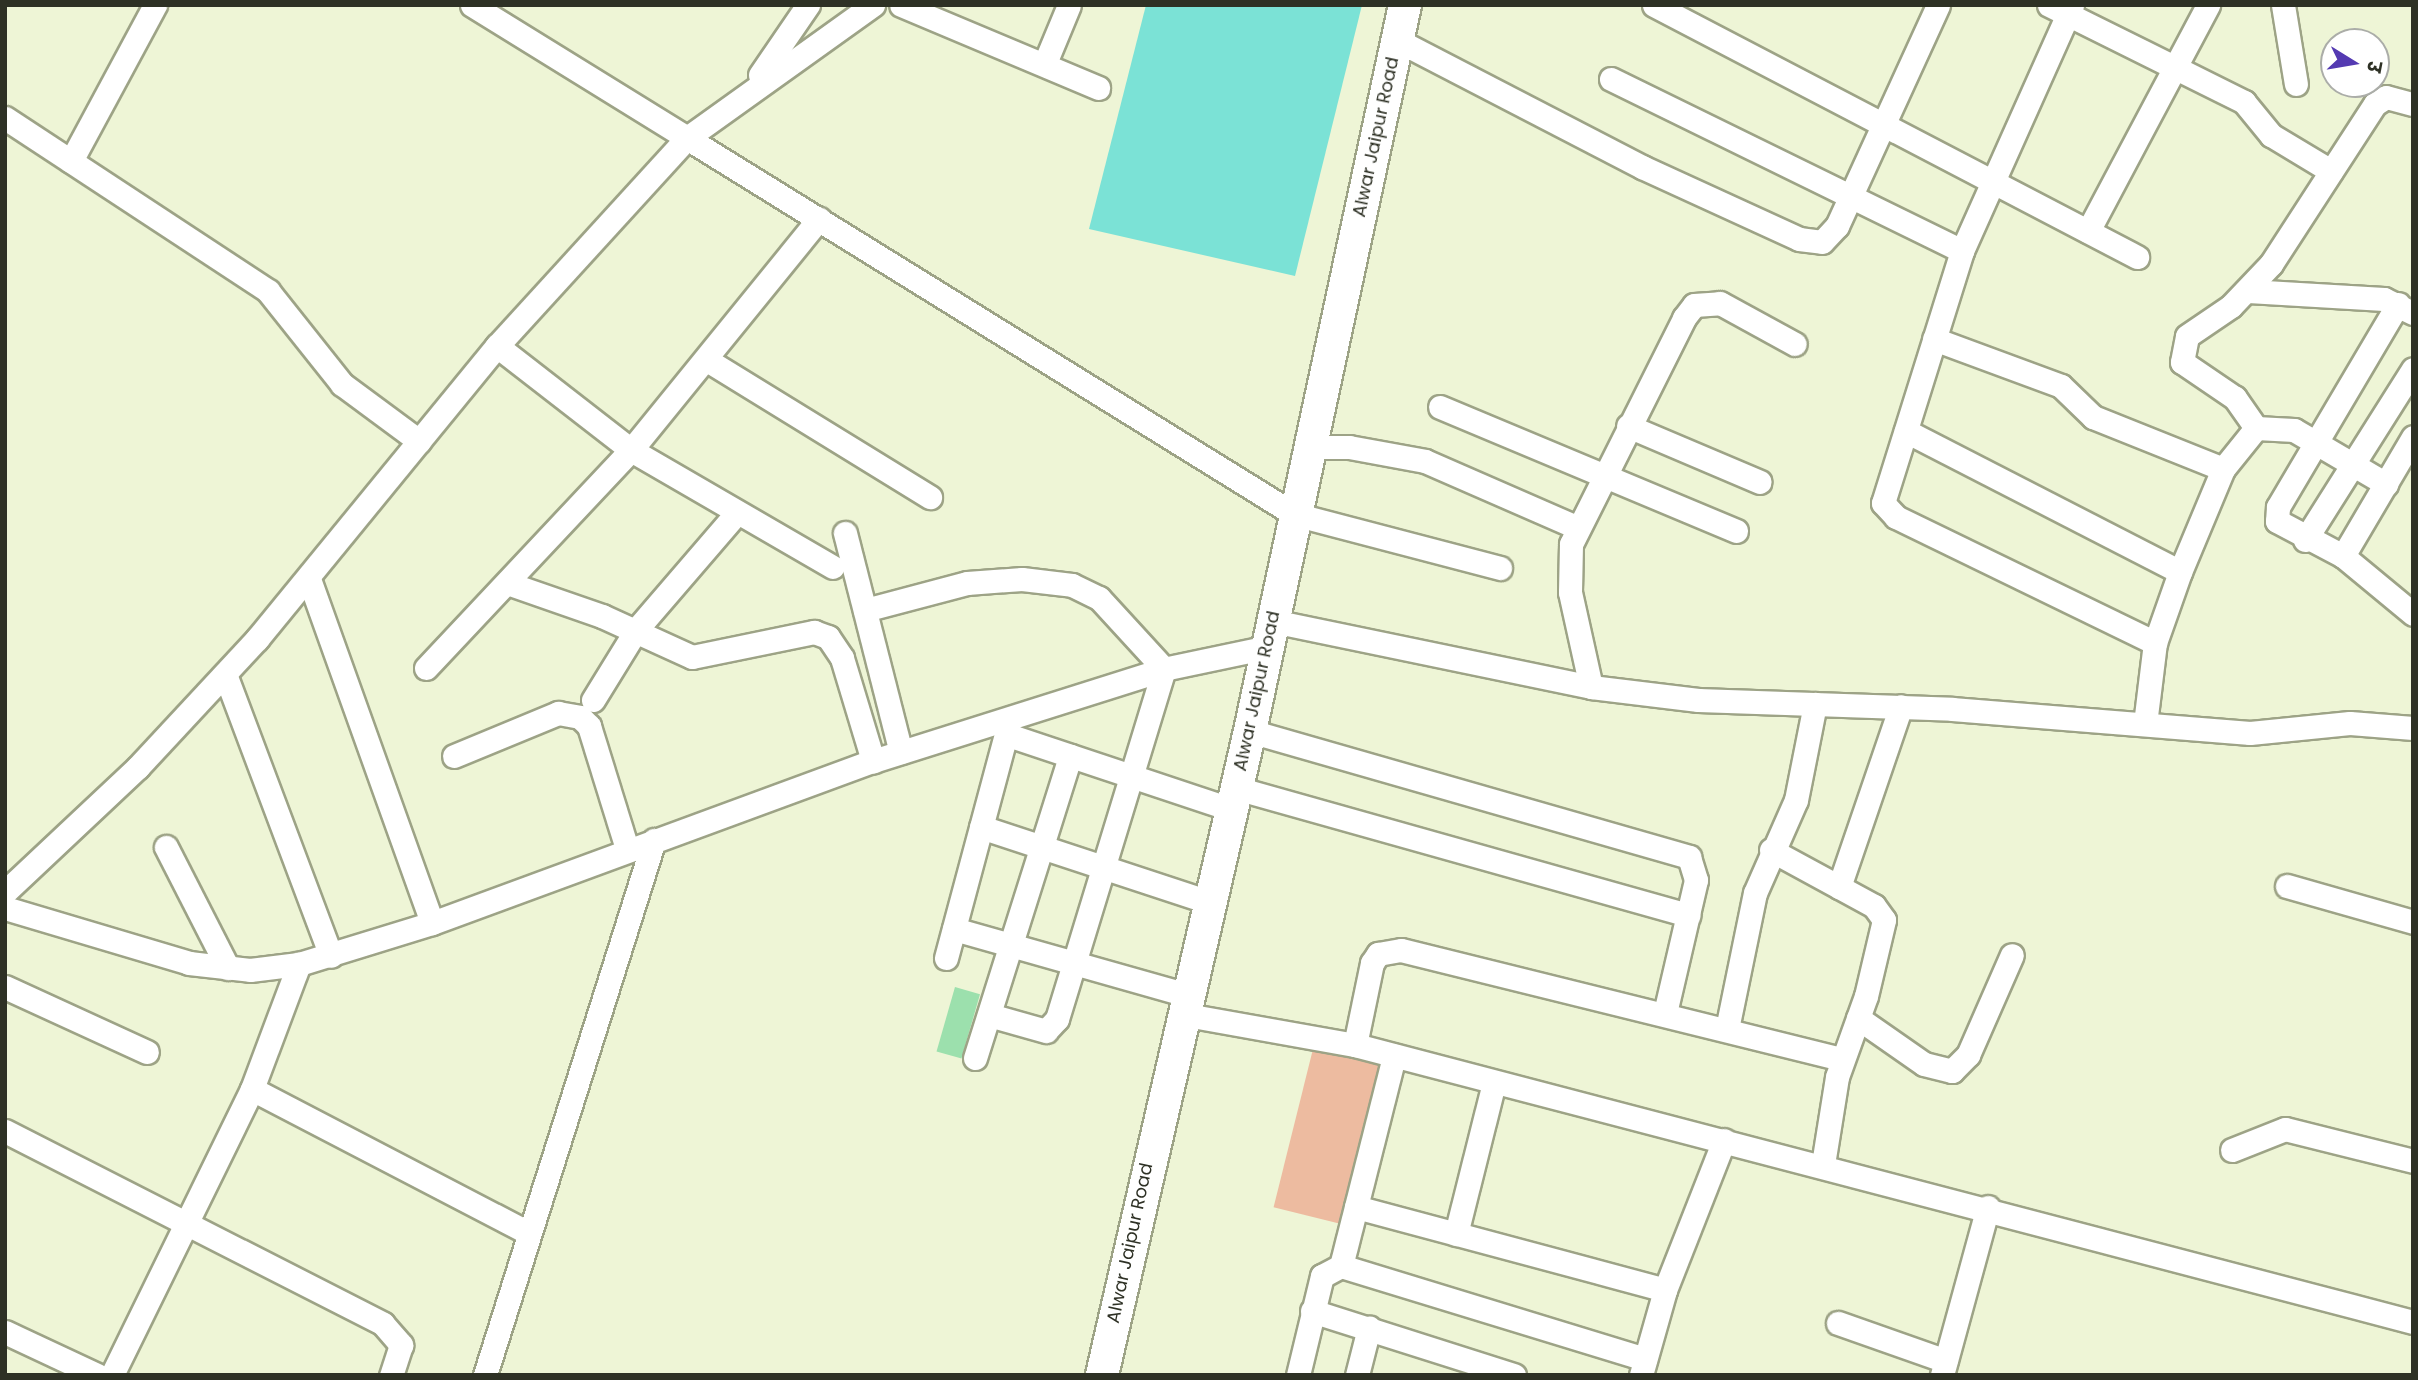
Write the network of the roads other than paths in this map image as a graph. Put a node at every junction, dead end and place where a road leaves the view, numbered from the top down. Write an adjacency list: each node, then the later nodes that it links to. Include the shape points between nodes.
1 (155, 5): 25 (street)
2 (472, 5): 24 (street)
3 (808, 5): 19 (street)
4 (873, 5): 19 (street)
5 (901, 5): 15 (street)
6 (1069, 5): 15 (street)
7 (1405, 5): 14 (main road, Alwar Jaipur Road)
8 (1654, 5): 13 (street)
9 (1938, 5): 23 (street)
10 (2208, 5): 16 (street)
11 (2283, 5): 18 (street)
12 (2063, 8): 16 (street); 27 (street)
13 (1682, 12): 23 (street)
14 (1398, 40): 28 (street, via 1642,167 1799,239 1831,236); 47 (main road, Alwar Jaipur Road)
15 (1045, 63): 20 (street)
16 (2180, 67): 26 (street, via 2244,102 2271,135); 30 (street)
17 (1611, 79): 28 (street)
18 (2296, 84)
19 (752, 86): 24 (street)
20 (1098, 88)
21 (2413, 104): 26 (street, via 2386,97 2375,104)
22 (5, 118): 25 (street)
23 (1883, 120): 27 (street); 28 (street)
24 (687, 138): 29 (street); 37 (street)
25 (71, 161): 45 (street, via 276,297 318,361 369,408)
26 (2331, 171): 33 (street)
27 (1992, 178): 30 (street); 31 (street)
28 (1848, 193): 31 (street)
29 (819, 219): 38 (street); 55 (street)
30 (2088, 231): 32 (street)
31 (1962, 251): 35 (street)
32 (2137, 257)
33 (2248, 291): 34 (street); 42 (street, via 2199,325 2180,353 2196,373 2235,398)
34 (2406, 309): 46 (street)
35 (1934, 339): 43 (street); 50 (street, via 2061,386 2093,417)
36 (1795, 344): 41 (street, via 1720,303 1694,305)
37 (497, 346): 45 (street); 48 (street)
38 (708, 360): 48 (street); 54 (street)
39 (2413, 369): 49 (street)
40 (1440, 407): 51 (street)
41 (1628, 426): 51 (street); 52 (street)
42 (2256, 429): 46 (street, via 2294,430); 50 (street)
43 (1906, 431): 64 (street); 71 (street, via 1884,493 1886,509)
44 (2413, 437): 53 (street)
45 (419, 441): 65 (street)
46 (2317, 444): 49 (street); 60 (street, via 2278,507 2277,520)
47 (1308, 447): 55 (main road, Alwar Jaipur Road); 57 (street, via 1349,447 1425,461)
48 (631, 450): 56 (street); 66 (street)
49 (2351, 466): 53 (street); 60 (street)
50 (2223, 469): 64 (street)
51 (1602, 476): 57 (street); 58 (street)
52 (1760, 482)
53 (2386, 484): 61 (street)
54 (930, 497)
55 (1294, 514): 63 (street); 70 (main road, Alwar Jaipur Road)
56 (735, 515): 62 (street); 69 (street)
57 (1576, 527): 75 (street, via 1568,579)
58 (1736, 531)
59 (845, 533): 67 (street)
60 (2305, 540): 61 (street)
61 (2343, 556): 68 (street)
62 (833, 567)
63 (1500, 568)
64 (2180, 572): 71 (street)
65 (309, 579): 74 (street); 103 (street)
66 (507, 583): 69 (street); 72 (street)
67 (865, 610): 73 (street, via 967,583 1022,579 1072,585 1099,598); 83 (street)
68 (2412, 610)
69 (636, 630): 76 (street); 86 (street, via 692,657 814,632 828,637 842,658)
70 (1270, 634): 73 (street); 75 (street); 82 (main road, Alwar Jaipur Road)
71 (2155, 643): 79 (street)
72 (426, 668)
73 (1164, 668): 80 (street); 87 (street)
74 (225, 674): 98 (street, via 138,767); 107 (street)
75 (1591, 687): 77 (street)
76 (593, 700)
77 (1815, 704): 78 (street); 94 (street, via 1796,800)
78 (1901, 706): 79 (street); 97 (street)
79 (2145, 724): 81 (street, via 2250,733 2350,723)
80 (1009, 727): 83 (street); 85 (street); 89 (street)
81 (2413, 728)
82 (1250, 731): 88 (main road, Alwar Jaipur Road); 102 (street, via 1689,857 1697,872)
83 (901, 752): 86 (street)
84 (454, 756): 93 (street, via 558,713 580,717 589,726)
85 (1070, 756): 87 (street); 91 (street)
86 (873, 761): 90 (street)
87 (1132, 776): 88 (street); 95 (street)
88 (1233, 799): 99 (main road, Alwar Jaipur Road); 102 (street)
89 (981, 827): 91 (street); 104 (street)
90 (654, 840): 93 (street); 133 (street)
91 (1042, 846): 95 (street); 105 (street)
92 (166, 847): 111 (street)
93 (627, 849): 103 (street)
94 (1771, 850): 97 (street); 117 (street, via 1755,893)
95 (1106, 867): 99 (street); 110 (street)
96 (2287, 886): 101 (street)
97 (1839, 887): 116 (street, via 1874,906 1884,920)
98 (5, 892)
99 (1209, 902): 113 (main road, Alwar Jaipur Road)
100 (5, 908): 111 (street, via 113,944)
101 (2410, 914)
102 (1688, 915): 114 (street)
103 (432, 923): 107 (street)
104 (954, 929): 105 (street); 108 (street)
105 (1010, 946): 110 (street); 115 (street)
106 (2012, 955): 116 (street, via 1968,1055 1952,1071 1924,1064)
107 (331, 956): 109 (street)
108 (946, 958)
109 (299, 964): 111 (street); 124 (street)
110 (1074, 966): 113 (street); 115 (street, via 1057,1019 1046,1031)
111 (229, 968)
112 (5, 987): 119 (street)
113 (1184, 1004): 118 (street); 149 (main road, Alwar Jaipur Road)
114 (1665, 1013): 117 (street); 118 (street, via 1385,951 1372,963)
115 (989, 1015): 121 (street)
116 (1858, 1018): 122 (street)
117 (1727, 1029): 122 (street)
118 (1355, 1045): 120 (street)
119 (147, 1052)
120 (1394, 1056): 123 (street); 130 (street)
121 (975, 1058)
122 (1842, 1059): 129 (street)
123 (1494, 1083): 126 (street); 134 (street)
124 (252, 1088): 132 (street); 133 (street)
125 (5, 1131): 132 (street)
126 (1724, 1140): 129 (street); 136 (street)
127 (2232, 1150): 128 (street, via 2285,1129)
128 (2411, 1154)
129 (1823, 1164): 131 (street)
130 (1356, 1207): 134 (street); 135 (street)
131 (1988, 1207): 138 (street); 144 (street)
132 (186, 1221): 146 (street); 147 (street, via 397,1333 401,1345)
133 (527, 1232): 148 (street)
134 (1457, 1234): 136 (street)
135 (1341, 1266): 137 (street, via 1322,1276); 143 (street)
136 (1665, 1290): 143 (street)
137 (1312, 1311): 140 (street); 150 (street)
138 (2413, 1322)
139 (1838, 1323): 144 (street)
140 (1368, 1328): 142 (street); 151 (street)
141 (5, 1332): 145 (street)
142 (1460, 1366): 152 (street)
143 (1643, 1367)
144 (1944, 1368)
145 (97, 1375)
146 (112, 1375)
147 (391, 1375)
148 (485, 1375)
149 (1102, 1375)
150 (1298, 1375)
151 (1357, 1375)
152 (1514, 1375)

